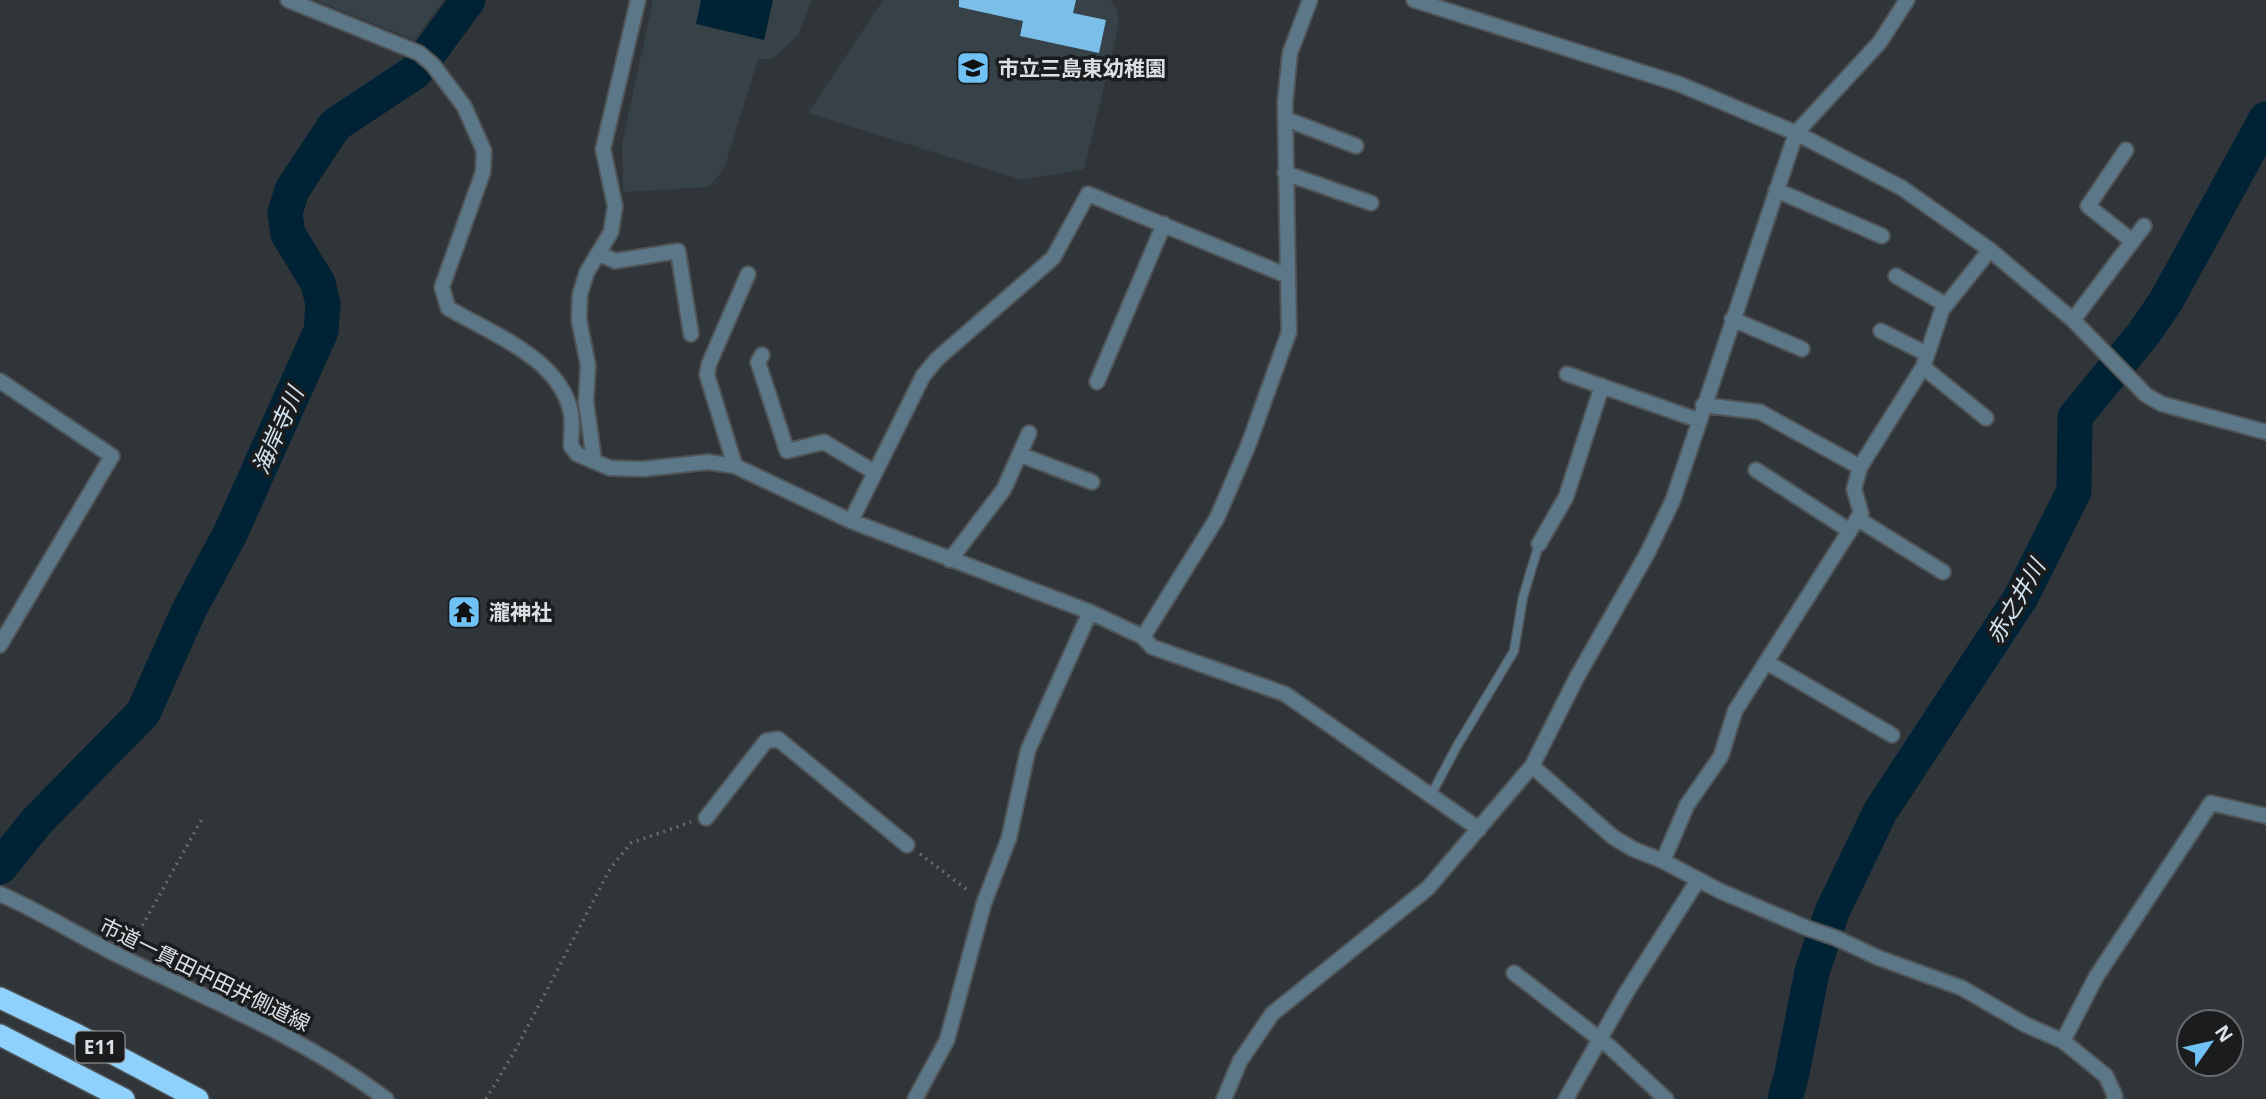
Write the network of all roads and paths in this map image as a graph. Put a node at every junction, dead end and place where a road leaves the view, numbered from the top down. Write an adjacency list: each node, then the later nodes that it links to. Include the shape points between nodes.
1 (288, 0): 40 (street, via 419,52 464,106 484,150 483,172 442,287 448,308 540,361 559,381 571,414 571,446 577,454)
2 (1310, 0): 6 (street, via 1290,53)
3 (1414, 0): 7 (street, via 1679,84)
4 (1907, 0): 7 (street, via 1880,42)
5 (636, 1): 18 (street, via 603,149 615,206 611,232)
6 (1286, 119): 8 (street); 10 (street)
7 (1796, 133): 11 (street); 17 (street, via 1902,188)
8 (1356, 146)
9 (2126, 150): 16 (street, via 2088,206)
10 (1285, 173): 12 (street); 21 (street)
11 (1776, 190): 15 (street); 23 (street)
12 (1371, 203)
13 (1164, 224): 21 (street); 32 (street); 44 (street, via 1088,194 1053,258 923,376)
14 (2144, 226): 16 (street)
15 (1882, 236)
16 (2132, 241): 24 (street)
17 (1990, 250): 22 (street); 24 (street)
18 (598, 253): 26 (street, via 615,261 678,251); 40 (street, via 580,294 579,320 588,365 586,402)
19 (748, 275): 41 (street, via 707,374)
20 (1896, 275): 22 (street)
21 (1288, 276): 52 (street, via 1289,332 1248,446 1217,518)
22 (1946, 305): 29 (street)
23 (1732, 319): 27 (street); 34 (street)
24 (2073, 320): 37 (street, via 2146,396)
25 (1881, 331): 29 (street)
26 (691, 334)
27 (1802, 349)
28 (762, 355): 44 (street, via 758,362 787,451 824,442)
29 (1925, 360): 35 (street); 42 (street)
30 (1567, 374): 33 (street)
31 (0, 381): 53 (street, via 112,456)
32 (1097, 382)
33 (1602, 386): 36 (street); 48 (street, via 1566,497)
34 (1703, 405): 36 (street); 42 (street, via 1760,412)
35 (1986, 418)
36 (1698, 420): 56 (street, via 1673,500)
37 (2266, 432)
38 (1029, 433): 39 (street)
39 (1021, 455): 45 (street); 49 (street, via 1004,489)
40 (594, 460): 41 (street, via 611,468 708,462)
41 (735, 466): 46 (street)
42 (1860, 467): 47 (street, via 1854,489 1861,513)
43 (1756, 470): 47 (street)
44 (874, 472): 46 (street)
45 (1092, 482)
46 (851, 521): 49 (street)
47 (1854, 525): 50 (street); 54 (street)
48 (1539, 544): 57 (lane, via 1523,597 1514,651)
49 (950, 560): 51 (street)
50 (1943, 572)
51 (1090, 612): 52 (street); 66 (street, via 1028,751 1009,838)
52 (1143, 637): 57 (street, via 1152,647 1285,694)
53 (0, 645)
54 (1766, 662): 55 (street); 63 (street, via 1735,710 1721,756 1687,805)
55 (1892, 735)
56 (1532, 766): 61 (street); 63 (street, via 1613,837)
57 (1431, 795): 61 (street)
58 (2266, 816): 72 (street, via 2211,803 2096,977)
59 (706, 818): 62 (street, via 766,741 778,739); 76 (path, via 631,843 610,869)
60 (202, 819): 67 (path)
61 (1479, 829): 78 (street, via 1428,888 1272,1014 1240,1061)
62 (907, 845): 66 (path)
63 (1662, 861): 64 (street)
64 (1698, 880): 71 (street); 72 (street, via 1879,958 1962,988)
65 (7, 897): 67 (street, 市道一貫田中田井側道線)
66 (985, 903): 77 (street, via 947,1040)
67 (124, 958): 75 (street, 市道一貫田中田井側道線, via 282,1034 346,1069)
68 (1514, 973): 71 (street)
69 (0, 998): 74 (highway, E11)
70 (0, 1035): 73 (highway, E11)
71 (1599, 1041): 79 (street); 80 (street)
72 (2063, 1041): 81 (street, via 2106,1076)
73 (124, 1099)
74 (198, 1099)
75 (386, 1099)
76 (486, 1099)
77 (915, 1099)
78 (1224, 1099)
79 (1566, 1099)
80 (1666, 1099)
81 (2114, 1099)

